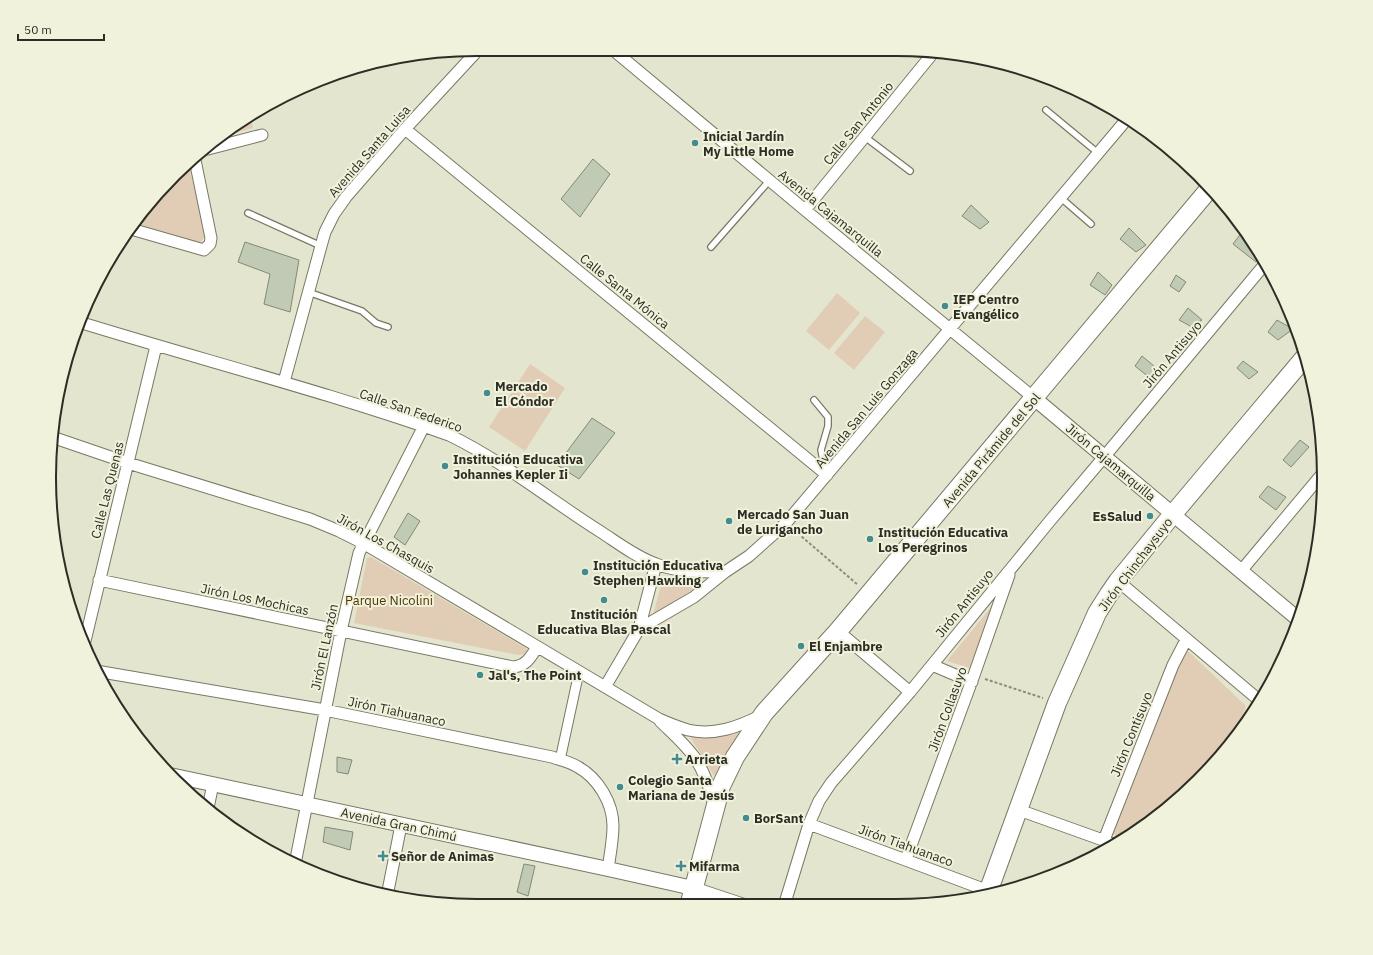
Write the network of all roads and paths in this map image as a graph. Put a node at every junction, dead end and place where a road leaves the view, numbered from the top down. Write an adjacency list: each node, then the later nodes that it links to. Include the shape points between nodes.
1 (473, 56): 6 (street, Avenida Santa Luisa)
2 (620, 56): 13 (street, Avenida Cajamarquilla)
3 (929, 58): 8 (street, Calle San Antonio)
4 (1046, 110): 10 (lane)
5 (1124, 123): 10 (street, Avenida San Luis Gonzaga)
6 (405, 129): 20 (street, Avenida Santa Luisa, via 346,197 334,214); 36 (street, Calle Santa Mónica)
7 (262, 135): 9 (street)
8 (865, 137): 12 (lane); 16 (street, Calle San Antonio)
9 (217, 147)
10 (1098, 153): 15 (street, Avenida San Luis Gonzaga)
11 (196, 164): 19 (street, via 211,238 207,248 204,250)
12 (910, 171)
13 (769, 181): 16 (street, Avenida Cajamarquilla); 21 (lane)
14 (1206, 193): 30 (main road, Avenida Pirámide del Sol)
15 (1061, 198): 18 (lane); 26 (street, Avenida San Luis Gonzaga)
16 (805, 210): 26 (street, Avenida Cajamarquilla)
17 (248, 212): 20 (lane)
18 (1091, 224)
19 (136, 230)
20 (320, 246): 23 (street, Avenida Santa Luisa)
21 (711, 247)
22 (1262, 268): 34 (street, Jirón Antisuyo)
23 (308, 292): 25 (lane, via 362,311 370,319); 29 (street, Avenida Santa Luisa)
24 (85, 324): 27 (street, Calle San Federico)
25 (388, 327)
26 (951, 329): 30 (street, Avenida Cajamarquilla); 36 (street, Avenida San Luis Gonzaga)
27 (156, 346): 29 (street, Calle San Federico); 35 (street, Calle Las Quenas)
28 (1301, 361): 38 (main road, Jirón Chinchaysuyo)
29 (284, 382): 32 (street, Calle San Federico)
30 (1034, 398): 34 (street, Jirón Cajamarquilla); 51 (main road, Avenida Pirámide del Sol)
31 (814, 400): 36 (lane, via 828,417 821,450)
32 (424, 426): 40 (street, Jirón El Lanzón); 41 (street, Calle San Federico, via 473,447 636,554)
33 (58, 439): 35 (street, Jirón Los Chasquis)
34 (1104, 457): 38 (street, Jirón Cajamarquilla); 42 (street, Jirón Antisuyo)
35 (128, 463): 40 (street, Jirón Los Chasquis, via 310,519); 45 (street, Calle Las Quenas)
36 (828, 473): 39 (street, Avenida San Luis Gonzaga)
37 (1317, 481): 43 (street)
38 (1173, 514): 43 (street, Jirón Cajamarquilla); 46 (main road, Jirón Chinchaysuyo)
39 (786, 523): 44 (street, Avenida San Luis Gonzaga, via 749,556); 47 (path)
40 (363, 543): 50 (street, Jirón El Lanzón); 54 (street, Jirón Los Chasquis)
41 (656, 564): 44 (street, Calle San Federico, via 701,572); 49 (street)
42 (1011, 568): 55 (street, Jirón Antisuyo); 58 (street, Jirón Collasuyo)
43 (1241, 571): 48 (street, Jirón Cajamarquilla)
44 (725, 572): 49 (street, Avenida San Luis Gonzaga, via 694,597)
45 (99, 580): 50 (street, Jirón Los Mochicas); 52 (street, Calle Las Quenas)
46 (1118, 581): 53 (street); 62 (main road, Jirón Chinchaysuyo, via 1090,629)
47 (860, 586)
48 (1294, 616)
49 (639, 629): 59 (street, Avenida San Luis Gonzaga)
50 (341, 631): 54 (street, Jirón Los Mochicas, via 513,667 528,661); 63 (street, Jirón El Lanzón)
51 (838, 631): 60 (street); 64 (main road, Avenida Pirámide del Sol)
52 (86, 633)
53 (1186, 640): 61 (street); 75 (street, Jirón Contisuyo, via 1173,665)
54 (537, 647): 57 (street, Jirón Los Chasquis)
55 (932, 664): 58 (street); 60 (street, Jirón Antisuyo)
56 (103, 672): 63 (street, Jirón Tiahuanaco)
57 (579, 672): 59 (street, Jirón Los Chasquis); 66 (street)
58 (973, 679): 62 (path); 78 (street, Jirón Collasuyo)
59 (605, 687): 65 (street, Jirón Los Chasquis)
60 (910, 692): 73 (street, Jirón Antisuyo, via 831,783)
61 (1255, 697)
62 (1057, 703): 72 (main road, Jirón Chinchaysuyo)
63 (325, 710): 66 (street, Jirón Tiahuanaco); 70 (street, Jirón El Lanzón)
64 (764, 714): 65 (street, Jirón Los Chasquis, via 727,730 707,732 688,730); 71 (main road, Avenida Pirámide del Sol, via 735,757 721,786)
65 (659, 719): 71 (street, Jirón Los Chasquis, via 695,759)
66 (560, 760): 79 (street, Jirón Tiahuanaco, via 578,767 591,776 607,800 614,826)
67 (180, 777): 68 (street, Avenida Gran Chimú)
68 (213, 784): 69 (street); 70 (street, Avenida Gran Chimú)
69 (209, 802)
70 (307, 804): 74 (street, Avenida Gran Chimú); 77 (street, Jirón El Lanzón)
71 (715, 807): 83 (main road, Avenida Pirámide del Sol)
72 (1019, 810): 75 (street); 80 (main road, Jirón Chinchaysuyo)
73 (808, 824): 78 (street, Jirón Tiahuanaco); 84 (street, Jirón Antisuyo)
74 (401, 825): 79 (street, Avenida Gran Chimú); 81 (street)
75 (1104, 840): 76 (street)
76 (1108, 842)
77 (296, 858)
78 (906, 859): 82 (street, Jirón Tiahuanaco)
79 (608, 869): 83 (street, Avenida Gran Chimú)
80 (992, 888)
81 (388, 890)
82 (983, 890)
83 (691, 898)
84 (786, 899)

